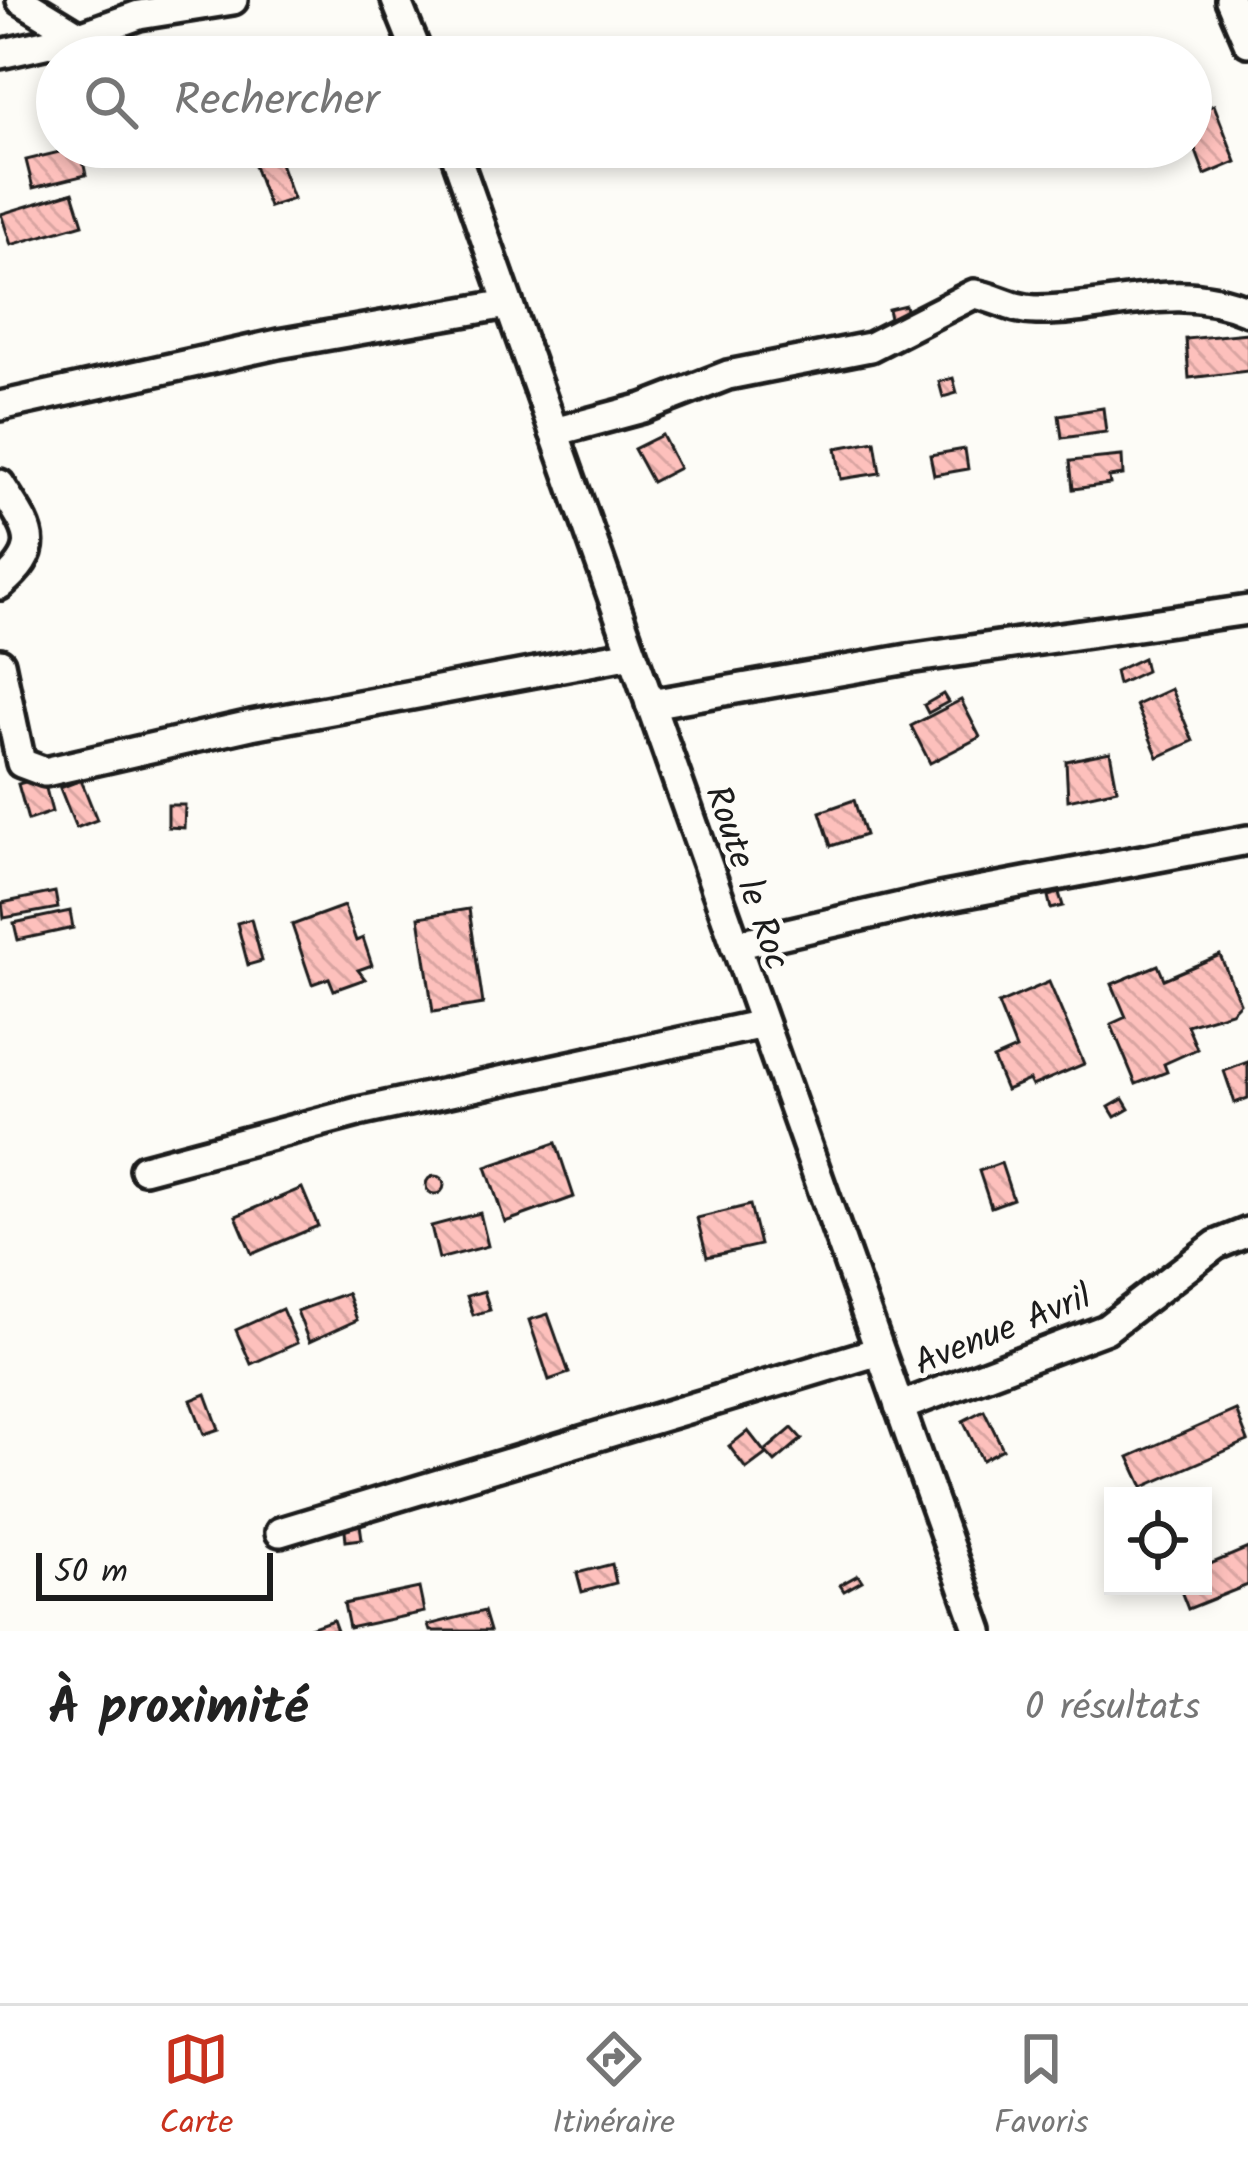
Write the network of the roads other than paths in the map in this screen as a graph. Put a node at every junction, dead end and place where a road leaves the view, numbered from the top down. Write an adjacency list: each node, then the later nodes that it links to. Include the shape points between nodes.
1 (21, 0): 5 (street)
2 (232, 0): 6 (street, via 139,15)
3 (396, 0): 7 (street)
4 (1230, 0): 8 (street)
5 (78, 36)
6 (83, 36)
7 (411, 36)
8 (1248, 42)
9 (36, 46): 10 (street)
10 (0, 54)
11 (460, 168): 12 (street, Route le Roc)
12 (508, 304): 14 (street, via 278,344); 15 (street, Route le Roc)
13 (1248, 311): 15 (street, via 1196,293 1043,310 1016,310 974,294 870,347 728,375)
14 (0, 406)
15 (554, 432): 19 (street, Route le Roc)
16 (0, 484): 17 (street, via 31,546)
17 (0, 585)
18 (1248, 610): 21 (street)
19 (632, 654): 20 (street, via 45,772 21,763); 21 (street, Route le Roc)
20 (0, 662)
21 (650, 704): 23 (street, Route le Roc)
22 (1248, 840): 23 (street)
23 (735, 946): 24 (street, Route le Roc)
24 (763, 1024): 25 (street, via 358,1112); 27 (street, Route le Roc)
25 (144, 1169)
26 (1248, 1232): 28 (street, Avenue Avril, via 1216,1245 1106,1329)
27 (879, 1351): 28 (street, Route le Roc); 29 (street)
28 (898, 1407): 30 (street, Route le Roc)
29 (280, 1532)
30 (979, 1631)

